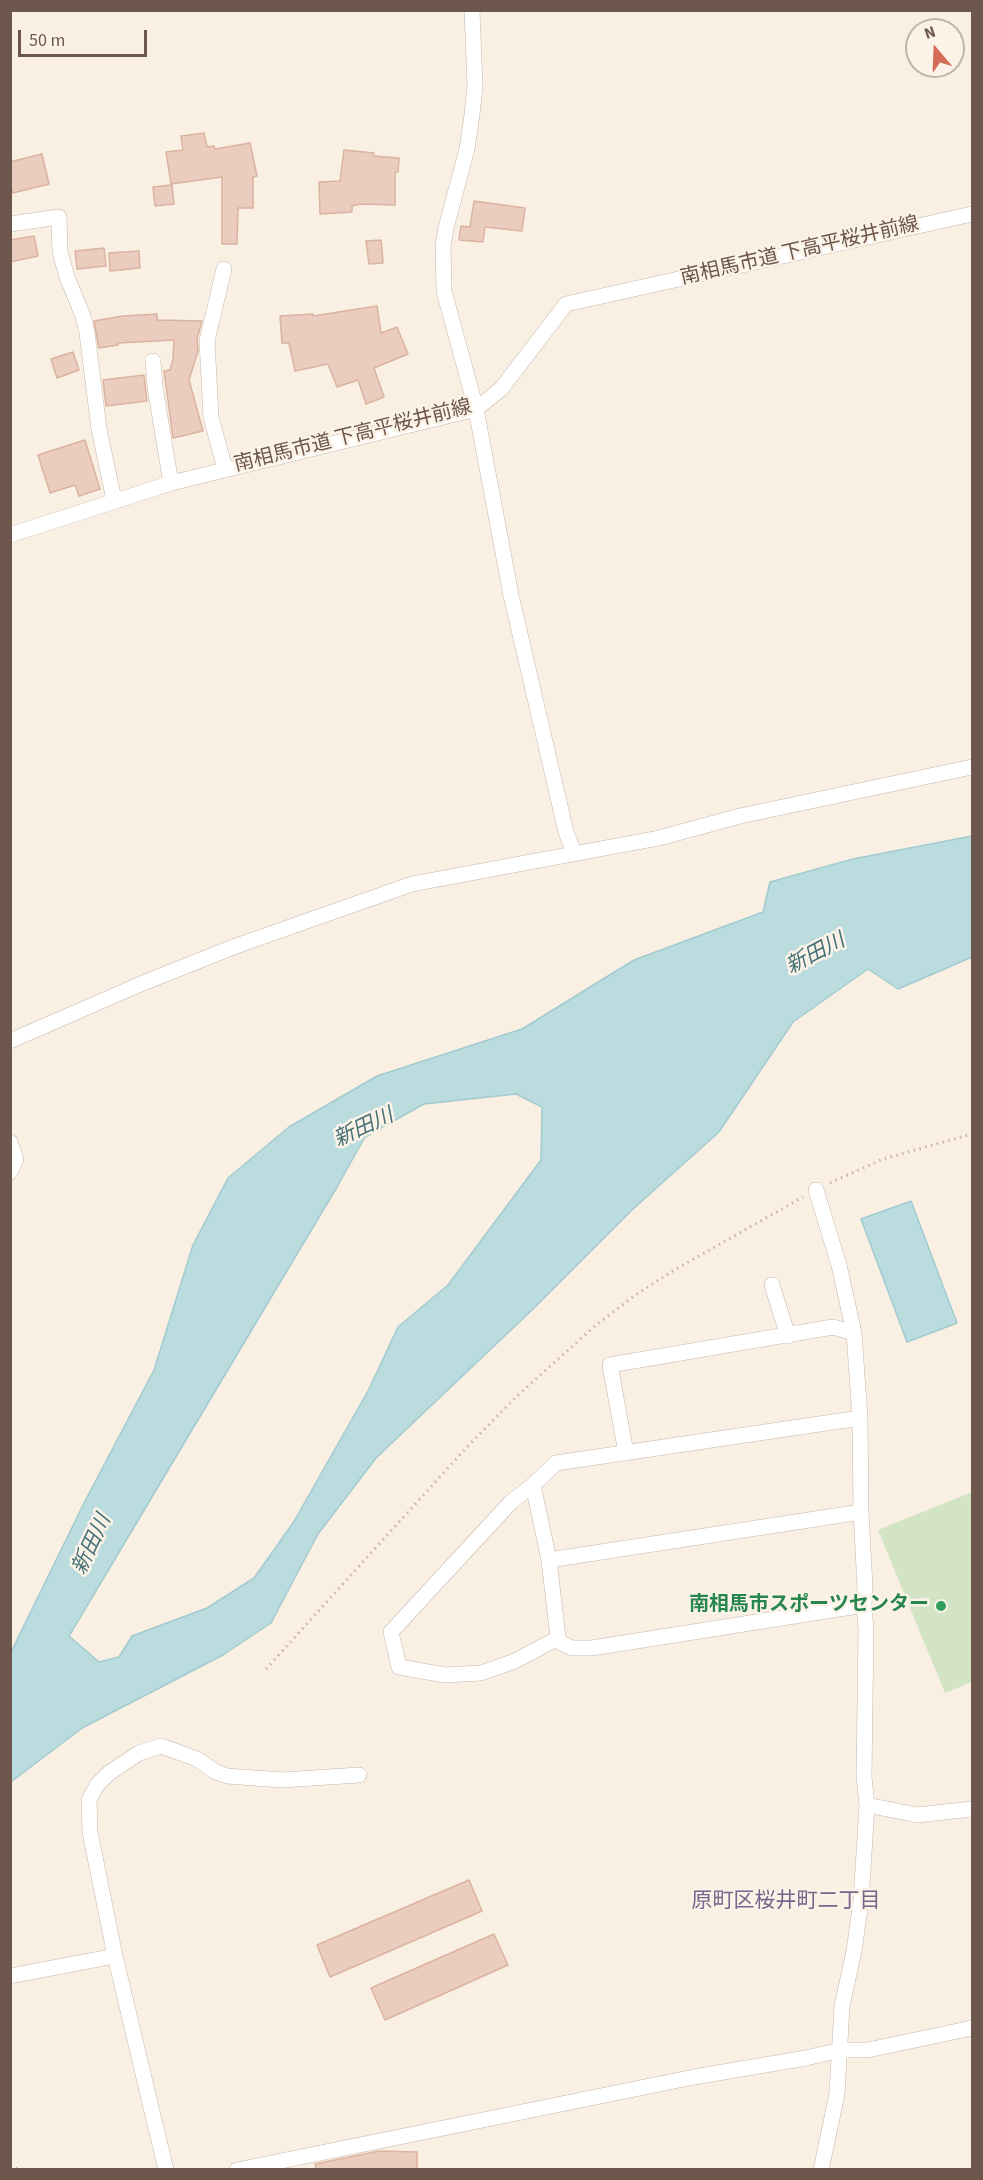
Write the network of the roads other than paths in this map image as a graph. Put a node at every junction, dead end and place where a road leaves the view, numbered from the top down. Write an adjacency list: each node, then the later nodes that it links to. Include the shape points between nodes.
1 (472, 10): 6 (street, via 472,115 446,228 442,276)
2 (972, 214): 6 (street, 南相馬市道 下高平桜井前線, via 566,304 501,389)
3 (10, 224): 9 (street, via 58,217 60,252 87,333 99,429)
4 (224, 268): 7 (street, via 207,341 211,417)
5 (153, 361): 8 (street)
6 (476, 409): 7 (street, 南相馬市道 下高平桜井前線); 12 (street, via 511,595)
7 (225, 469): 8 (street, 南相馬市道 下高平桜井前線)
8 (171, 483): 9 (street, 南相馬市道 下高平桜井前線)
9 (114, 500): 10 (street, 南相馬市道 下高平桜井前線)
10 (10, 535)
11 (972, 767): 12 (street, via 740,816 659,838)
12 (574, 853): 13 (street, via 412,884 236,946)
13 (10, 1041)
14 (10, 1142): 15 (street, via 16,1159)
15 (10, 1172)
16 (816, 1190): 18 (street)
17 (772, 1285): 19 (street)
18 (854, 1333): 19 (street, via 833,1327); 20 (street)
19 (788, 1336): 21 (street, via 610,1365)
20 (860, 1418): 21 (street); 23 (street)
21 (626, 1453): 22 (street, via 556,1463)
22 (533, 1485): 24 (street); 26 (street, via 511,1502 391,1632 399,1667 445,1675 481,1672 515,1661)
23 (861, 1512): 24 (street); 25 (street)
24 (549, 1560): 26 (street)
25 (864, 1605): 26 (street, via 592,1648 572,1648); 28 (street)
26 (558, 1638)
27 (359, 1775): 30 (street, via 282,1780 227,1776 197,1759 161,1746 140,1753 109,1773 89,1800 90,1832)
28 (867, 1805): 29 (street, via 917,1815); 33 (street, via 861,1901 842,2006)
29 (972, 1809)
30 (115, 1956): 31 (street); 34 (street)
31 (10, 1976)
32 (972, 2028): 33 (street, via 868,2050)
33 (840, 2050): 35 (street); 36 (street, via 837,2094)
34 (166, 2169)
35 (237, 2169)
36 (820, 2169)

